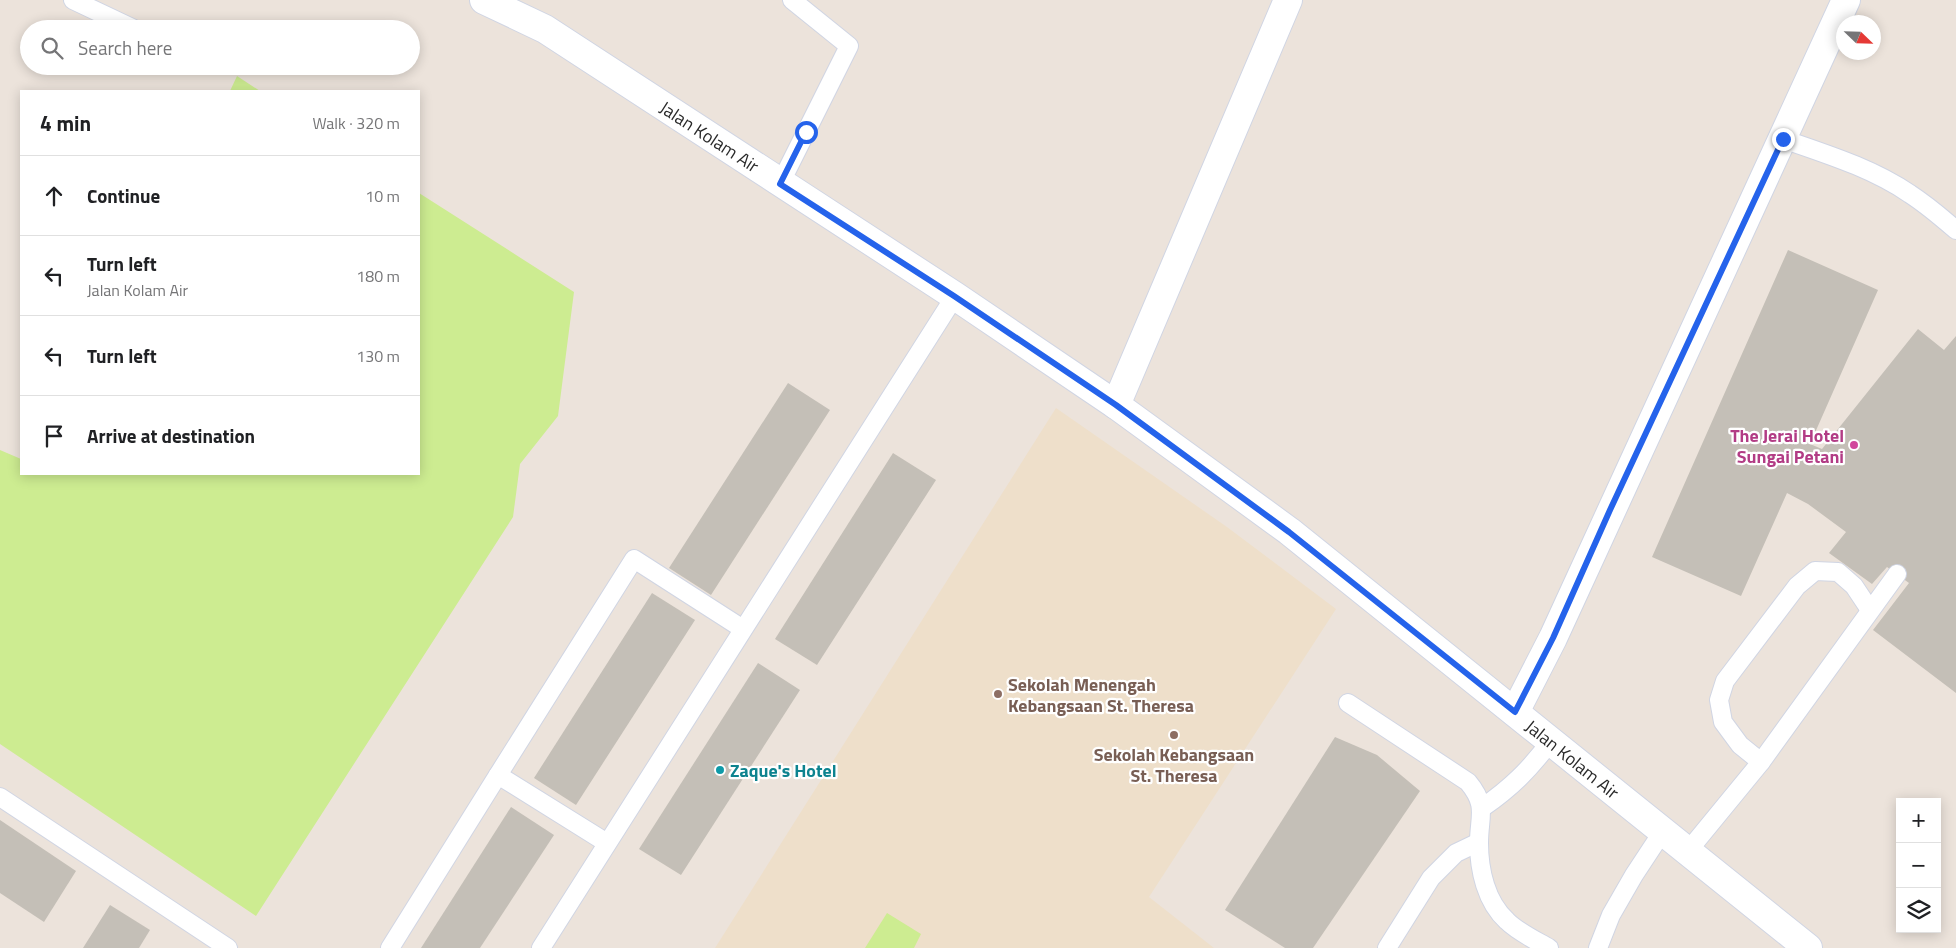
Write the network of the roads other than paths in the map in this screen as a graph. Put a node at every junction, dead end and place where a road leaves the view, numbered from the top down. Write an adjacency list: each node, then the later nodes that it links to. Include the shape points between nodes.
1 (73, 0): 7 (lane)
2 (484, 0): 8 (main road, Jalan Kolam Air)
3 (512, 0): 8 (main road, Jalan Kolam Air)
4 (792, 0): 10 (lane, via 849,46)
5 (1288, 0): 13 (main road)
6 (1846, 0): 9 (main road)
7 (115, 20)
8 (545, 29): 10 (main road, Jalan Kolam Air)
9 (1783, 139): 11 (lane, via 1864,169 1909,193); 18 (main road, via 1553,638)
10 (780, 184): 12 (main road, Jalan Kolam Air)
11 (1956, 230)
12 (954, 296): 13 (main road, Jalan Kolam Air); 16 (lane)
13 (1116, 405): 18 (main road, Jalan Kolam Air, via 1289,532)
14 (1897, 574): 15 (lane)
15 (1870, 610): 20 (lane); 20 (lane, via 1854,586 1838,572 1815,571 1797,586 1725,681 1719,700 1723,722 1740,745)
16 (743, 629): 21 (lane, via 634,559); 26 (lane)
17 (1348, 702): 23 (lane, via 1468,782 1477,793)
18 (1515, 712): 19 (main road, Jalan Kolam Air)
19 (1550, 741): 23 (lane, via 1530,769 1507,791); 24 (main road, Jalan Kolam Air)
20 (1760, 762): 27 (lane)
21 (498, 775): 26 (lane); 29 (lane)
22 (0, 797): 28 (lane)
23 (1482, 808): 25 (lane)
24 (1662, 831): 27 (main road, Jalan Kolam Air); 33 (lane, via 1610,915)
25 (1479, 842): 31 (lane, via 1456,853 1431,878); 32 (lane, via 1480,869 1494,905 1507,921)
26 (607, 843): 30 (lane)
27 (1688, 851): 34 (main road, Jalan Kolam Air)
28 (228, 948)
29 (390, 948)
30 (541, 948)
31 (1387, 948)
32 (1549, 948)
33 (1598, 948)
34 (1808, 948)

